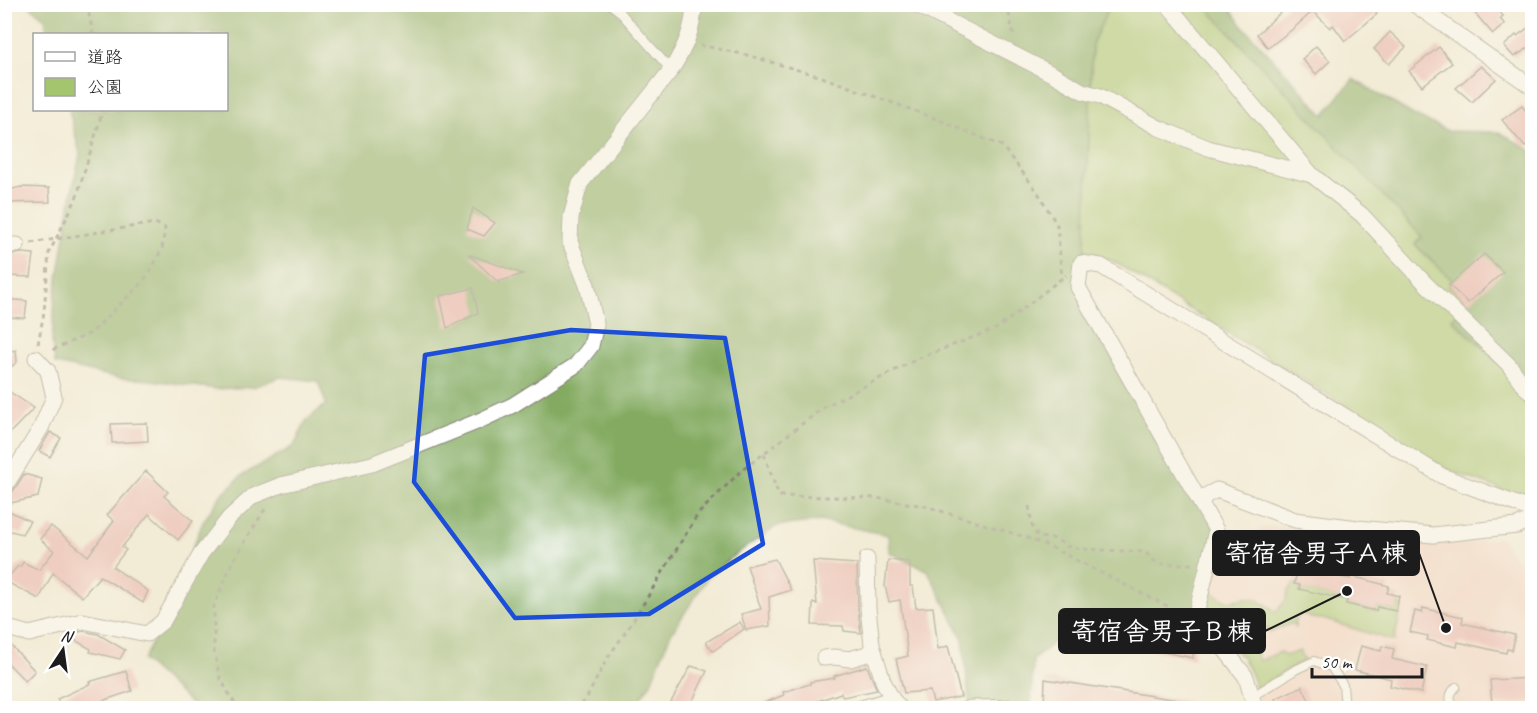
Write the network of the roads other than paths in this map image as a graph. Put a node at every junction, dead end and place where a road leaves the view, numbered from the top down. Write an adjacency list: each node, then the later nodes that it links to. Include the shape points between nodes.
1 (610, 4): 6 (lane)
2 (694, 4): 6 (street, via 687,42)
3 (915, 4): 8 (street, via 1160,128 1208,148)
4 (1167, 4): 8 (street)
5 (1414, 4): 7 (street)
6 (671, 70): 18 (street, via 580,184 571,217 570,242 587,285 596,324 591,346 576,365 478,422 372,464 281,485 253,496 229,518 201,554 163,621 147,634 83,621 29,634)
7 (1533, 87)
8 (1312, 175): 10 (street, via 1362,215)
9 (36, 358): 11 (street, via 48,370 54,397 41,428)
10 (1533, 393)
11 (4, 488)
12 (1201, 504): 13 (street, via 1078,287 1081,263 1101,266 1442,476); 14 (street, via 1205,496 1217,490 1295,520 1433,535 1516,526); 15 (street, via 1216,530)
13 (1533, 510)
14 (1533, 519)
15 (1212, 545): 17 (lane); 22 (street, via 1195,619 1233,658 1246,677)
16 (867, 559): 19 (street)
17 (1344, 572)
18 (4, 627)
19 (874, 652): 20 (street, via 850,659); 23 (street, via 883,681)
20 (824, 658)
21 (1456, 687): 28 (lane, via 1449,699)
22 (1254, 702): 27 (lane, via 1295,670 1314,661 1331,667 1343,685)
23 (896, 704): 24 (street)
24 (862, 708)
25 (970, 708): 26 (street)
26 (1031, 708)
27 (1345, 708)
28 (1456, 708)

